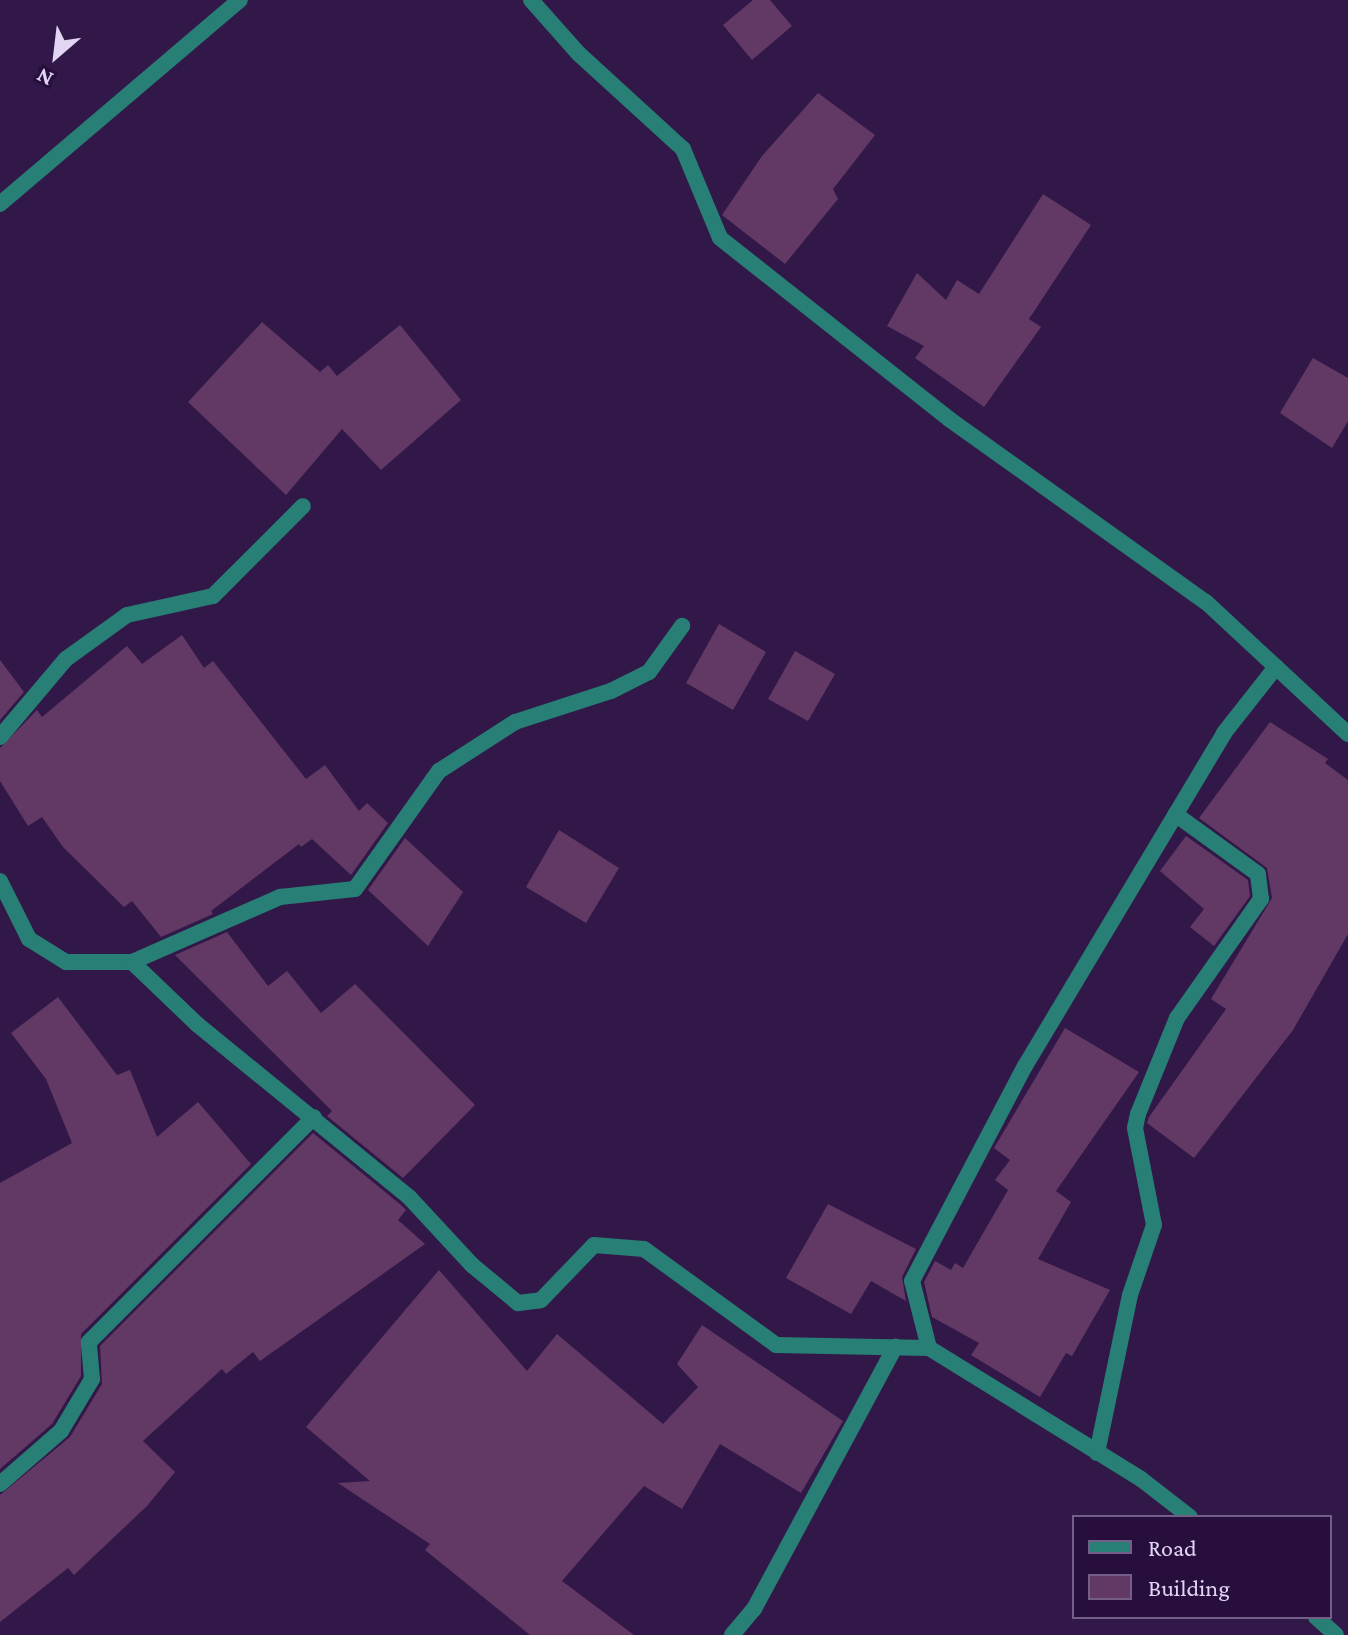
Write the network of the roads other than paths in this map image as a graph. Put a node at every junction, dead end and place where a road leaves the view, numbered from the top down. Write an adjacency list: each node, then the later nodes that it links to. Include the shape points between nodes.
1 (240, 0): 3 (street)
2 (531, 0): 6 (street, via 579,54 683,149 720,238 949,419 1206,602)
3 (0, 204)
4 (303, 506): 8 (street, via 213,596 127,615 66,659)
5 (682, 626): 11 (street, via 649,672 611,691 515,722 439,771 355,889 280,897)
6 (1276, 667): 7 (street); 9 (street, via 1224,733)
7 (1348, 734)
8 (0, 737)
9 (1175, 814): 14 (street, via 1025,1066 912,1281); 15 (street, via 1258,874 1261,899 1177,1018 1138,1114 1135,1128 1154,1225 1130,1295)
10 (0, 881): 11 (street, via 29,939 66,962)
11 (132, 962): 12 (street, via 198,1025)
12 (314, 1117): 13 (street, via 409,1197 472,1265 518,1303 541,1300 594,1245 644,1249 776,1345); 16 (street, via 89,1342 92,1379 61,1431)
13 (895, 1347): 14 (street); 19 (street, via 754,1609)
14 (929, 1348): 15 (street)
15 (1097, 1453): 17 (street)
16 (0, 1484)
17 (1187, 1515)
18 (1318, 1619): 20 (street)
19 (732, 1635)
20 (1336, 1635)

